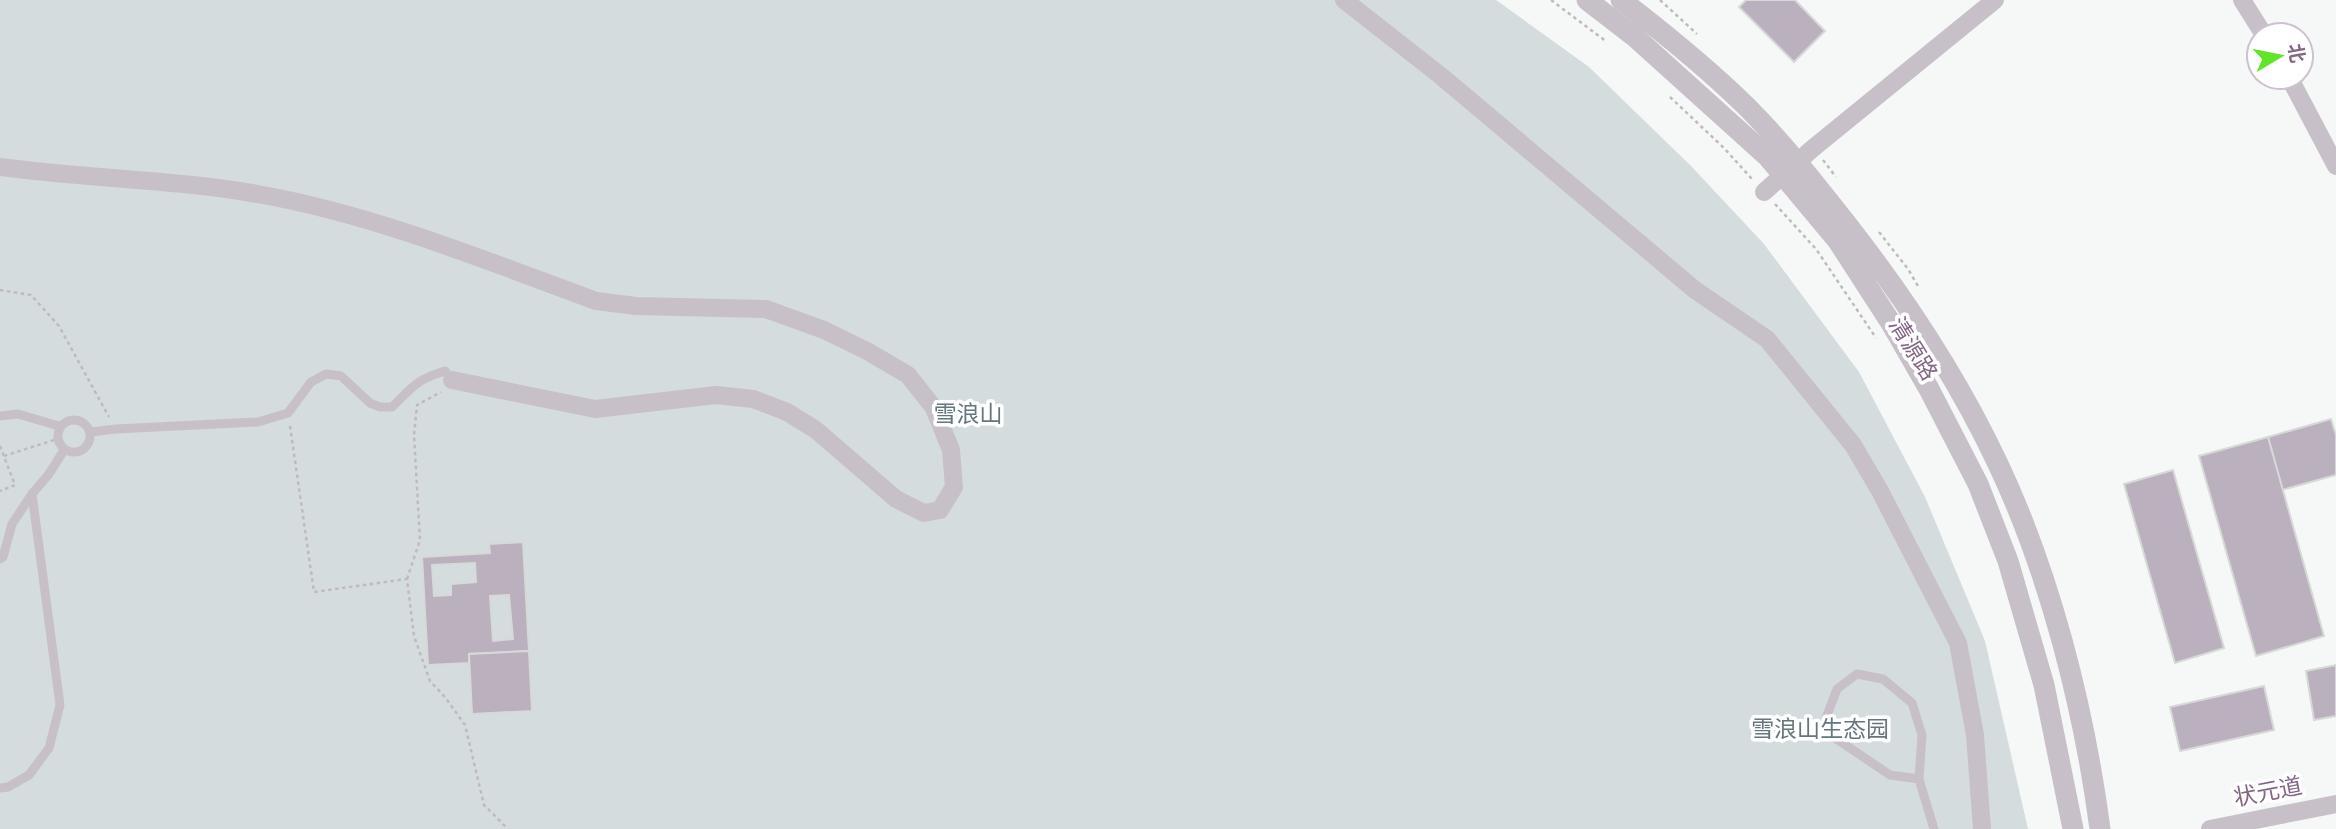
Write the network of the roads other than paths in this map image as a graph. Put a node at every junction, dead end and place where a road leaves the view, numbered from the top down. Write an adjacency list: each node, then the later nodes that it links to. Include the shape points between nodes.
1 (1344, 0): 23 (street, via 1695,290 1768,339 1853,445 1958,642 1975,735)
2 (1587, 0): 10 (street, 清源路, via 1635,37 1768,157)
3 (1621, 0): 10 (street, 清源路, via 1745,106)
4 (1994, 0): 10 (street)
5 (2242, 0): 6 (street)
6 (2255, 21)
7 (2296, 91): 8 (street)
8 (2336, 166)
9 (0, 167): 12 (street, via 264,195 362,218 596,301 765,309 824,330 908,375 934,408 951,450 954,487 940,510 924,513 896,499 816,430 788,412 753,400 716,395 595,409)
10 (1791, 168): 11 (street); 24 (street, 清源路, via 1891,323 1978,484 2008,561 2044,685); 25 (street, 清源路, via 1869,252 1962,394 1998,465 2032,546 2062,643 2089,756)
11 (1764, 192)
12 (448, 385): 15 (lane, via 445,371 425,377 392,407 380,407 341,376 326,374 311,382 288,413 258,422)
13 (0, 416): 14 (lane, via 18,414)
14 (59, 426): 15 (lane, via 70,418 83,421); 16 (lane, via 57,439)
15 (91, 432): 16 (lane, via 88,445 78,452)
16 (64, 450): 17 (lane)
17 (32, 494): 18 (lane, via 12,524); 20 (lane, via 60,705 49,748 29,775)
18 (0, 559)
19 (1919, 779): 19 (lane, via 1922,735 1912,703 1883,679 1857,674 1837,690 1826,718 1835,738 1890,775); 22 (lane)
20 (0, 788)
21 (2336, 804): 26 (street, 状元道)
22 (1934, 829)
23 (1982, 829)
24 (2073, 829)
25 (2100, 829)
26 (2210, 829)

